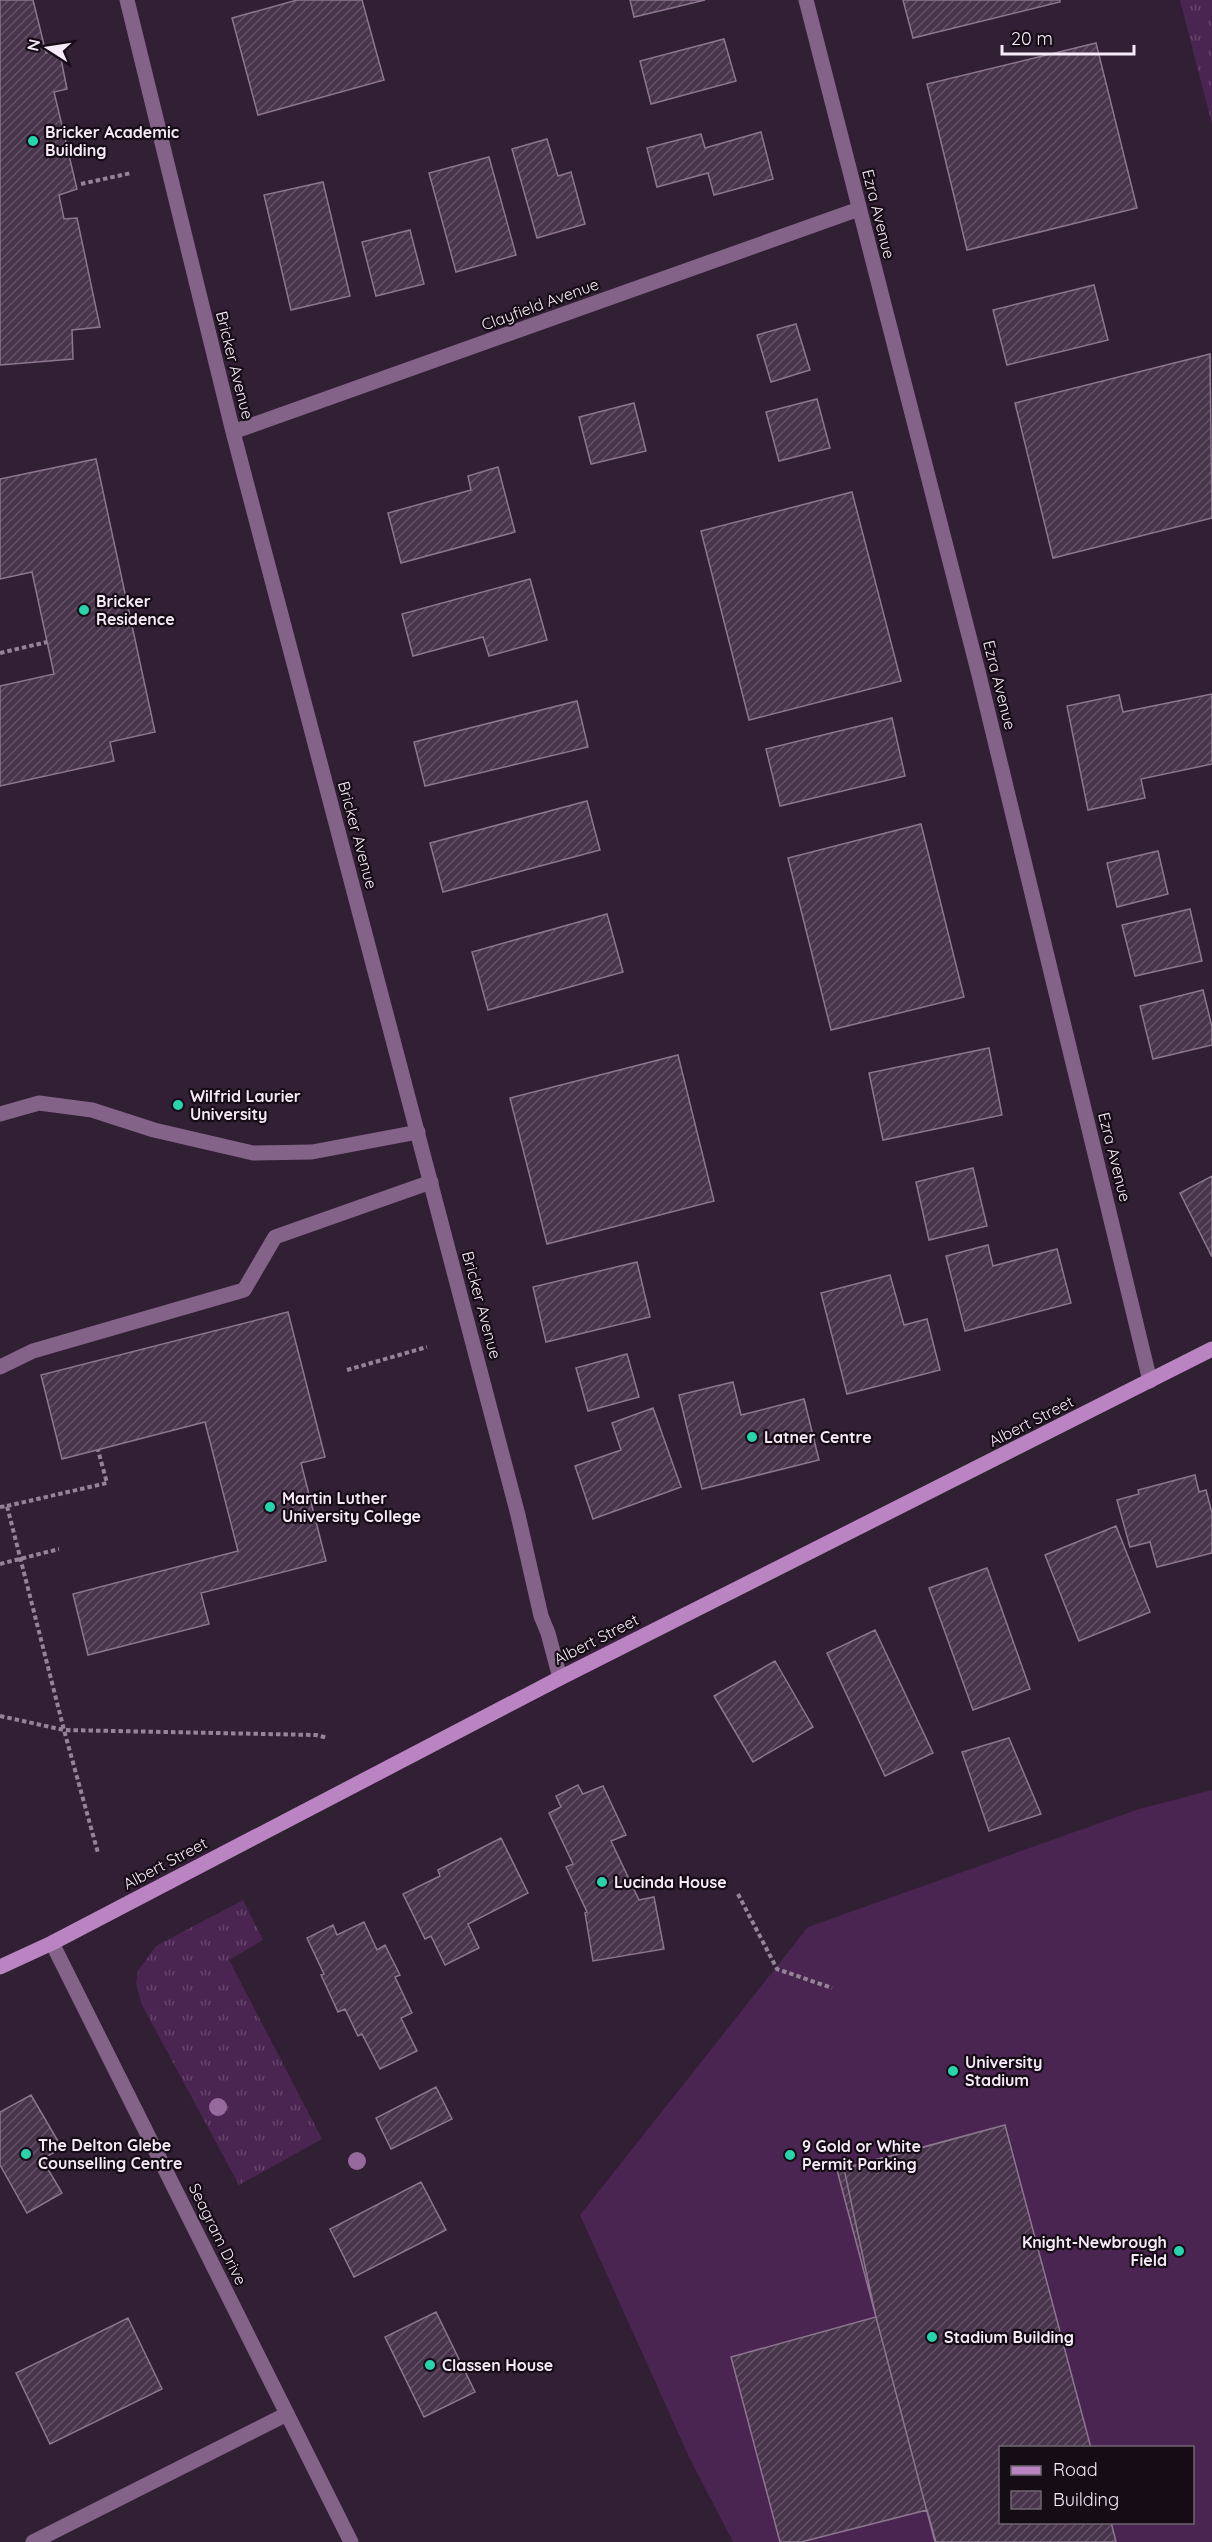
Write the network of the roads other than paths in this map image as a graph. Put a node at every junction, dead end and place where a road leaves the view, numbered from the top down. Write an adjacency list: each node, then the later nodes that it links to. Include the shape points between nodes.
1 (127, 0): 4 (street, Bricker Avenue)
2 (806, 0): 3 (street, Ezra Avenue)
3 (859, 209): 4 (street, Clayfield Avenue); 10 (street, Ezra Avenue, via 979,675)
4 (233, 432): 6 (street, Bricker Avenue)
5 (0, 1114): 6 (street, via 39,1104 92,1110 154,1130 253,1153 312,1152)
6 (418, 1132): 7 (street, Bricker Avenue)
7 (431, 1182): 9 (street, via 275,1237 244,1290 33,1351); 11 (street, Bricker Avenue, via 541,1616)
8 (1212, 1349): 10 (street, Albert Street)
9 (0, 1367)
10 (1150, 1381): 11 (street, Albert Street)
11 (560, 1677): 12 (street, Albert Street)
12 (52, 1942): 13 (street, Albert Street); 14 (street, Seagram Drive)
13 (0, 1967)
14 (287, 2415): 15 (street); 16 (street, Seagram Drive)
15 (33, 2542)
16 (351, 2542)

